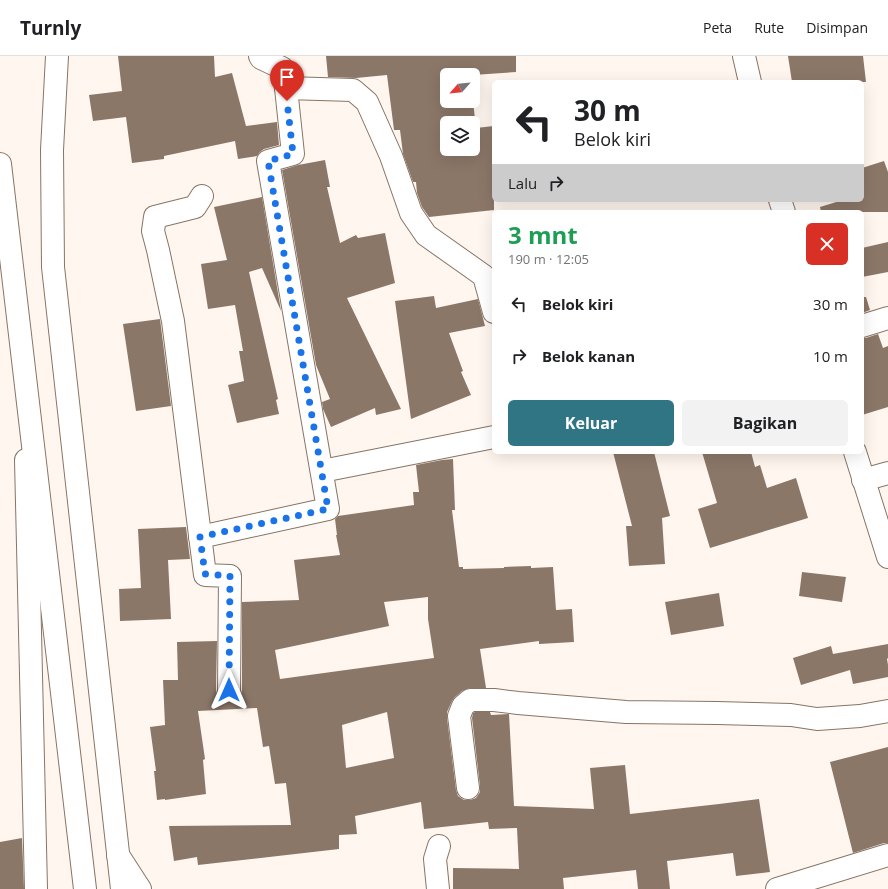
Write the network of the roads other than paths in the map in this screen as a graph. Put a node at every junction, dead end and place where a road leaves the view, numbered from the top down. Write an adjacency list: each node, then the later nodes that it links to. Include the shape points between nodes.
1 (57, 56): 24 (street, via 52,150 53,267)
2 (260, 56): 5 (street, via 282,68)
3 (744, 56): 4 (street)
4 (750, 80)
5 (286, 88): 8 (street, via 353,90 367,102 391,156 411,213 426,235 484,276); 14 (street, via 293,154 268,161)
6 (0, 164): 11 (street)
7 (202, 196): 17 (street, via 195,206 155,217 153,231 174,321)
8 (492, 305)
9 (888, 318): 10 (street)
10 (864, 325)
11 (24, 365): 25 (street); 26 (street)
12 (492, 437): 14 (street)
13 (855, 454): 16 (street)
14 (322, 471): 17 (street, via 328,509)
15 (888, 473): 16 (street)
16 (863, 480): 18 (street)
17 (200, 537): 19 (street, via 205,574 230,576)
18 (888, 557)
19 (229, 690)
20 (888, 711): 21 (street, via 817,719 791,715 626,712 470,700 463,706 459,716)
21 (468, 788)
22 (439, 846): 29 (street, via 435,859)
23 (888, 854): 30 (street)
24 (118, 855): 27 (street); 28 (street)
25 (36, 889)
26 (85, 889)
27 (122, 889)
28 (140, 889)
29 (438, 889)
30 (777, 889)

